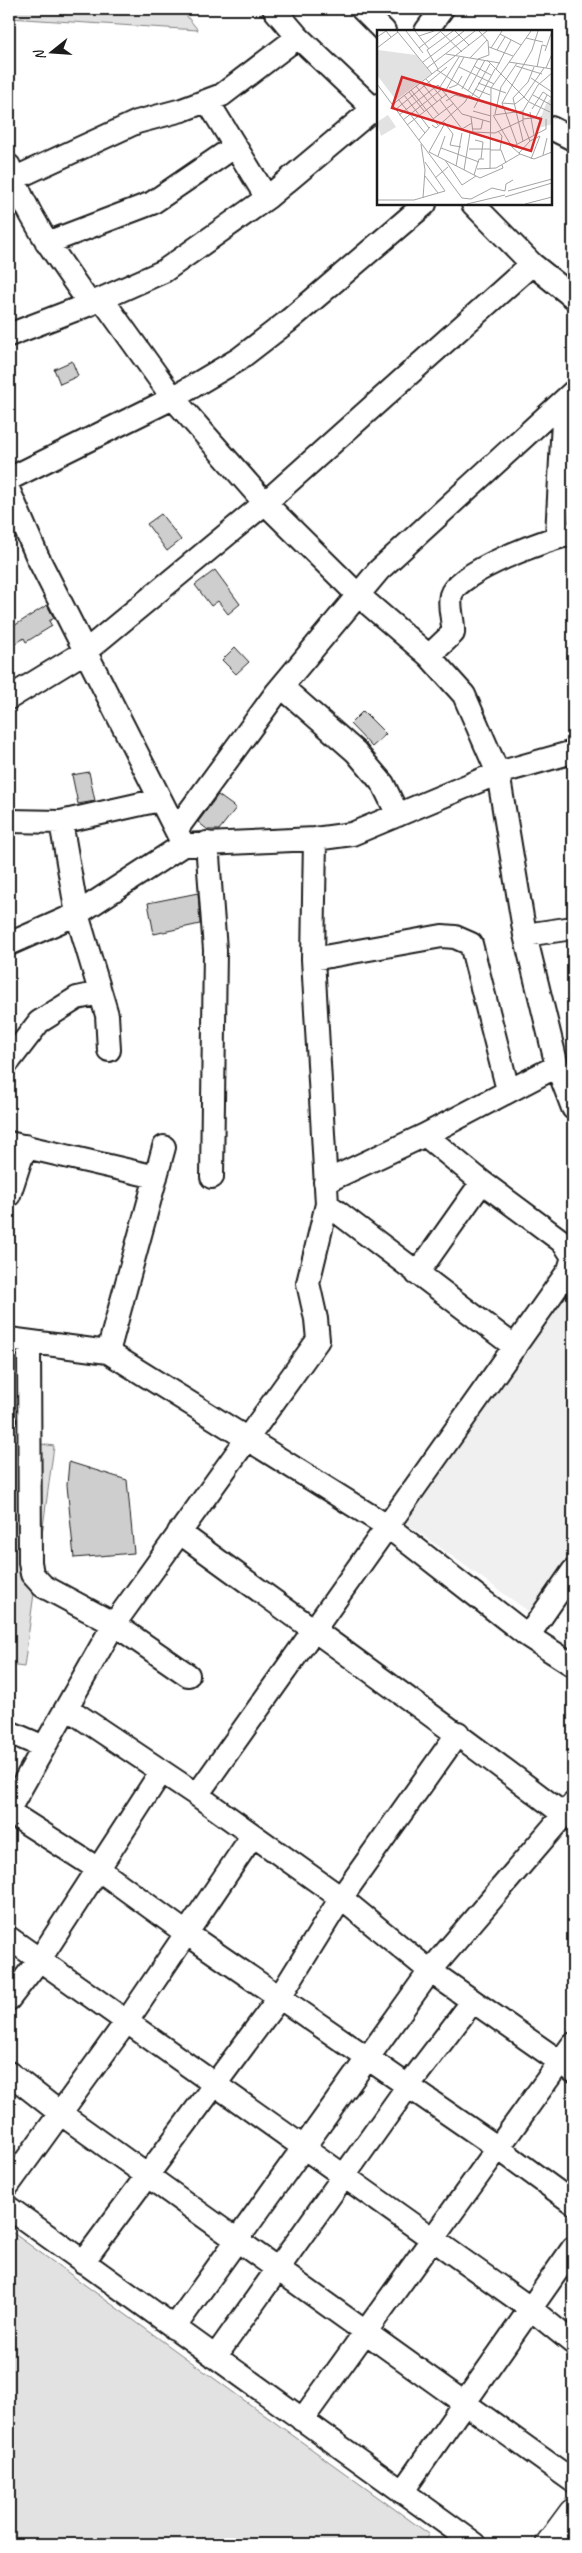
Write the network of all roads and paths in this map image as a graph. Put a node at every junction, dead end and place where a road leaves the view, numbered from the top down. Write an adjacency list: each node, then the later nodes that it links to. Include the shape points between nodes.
1 (274, 9): 6 (street)
2 (362, 9): 4 (street)
3 (442, 9): 5 (street)
4 (383, 30)
5 (427, 30)
6 (298, 37): 7 (street, via 257,71); 8 (street)
7 (208, 102): 11 (street); 12 (street, via 137,122)
8 (377, 109): 13 (street)
9 (552, 128): 10 (street)
10 (573, 139)
11 (234, 148): 13 (street); 16 (street, via 152,203)
12 (10, 175): 16 (street)
13 (267, 198): 19 (street, via 164,271)
14 (424, 205): 22 (street, via 287,322 239,358)
15 (474, 205): 17 (street)
16 (47, 244): 19 (street)
17 (532, 264): 18 (street); 25 (street)
18 (573, 297)
19 (96, 301): 20 (street); 22 (street)
20 (9, 335)
21 (569, 397): 26 (street); 27 (street, via 379,570)
22 (173, 398): 23 (street); 25 (street)
23 (9, 479)
24 (9, 491): 28 (street, via 38,558)
25 (265, 503): 27 (street); 28 (street)
26 (565, 535): 29 (street, via 492,564 461,582 452,593 453,633)
27 (358, 594): 29 (street); 30 (street)
28 (86, 651): 31 (street); 34 (street)
29 (429, 656): 33 (street, via 464,695)
30 (282, 687): 35 (street, via 356,752 383,784); 38 (street)
31 (9, 698)
32 (573, 752): 33 (street)
33 (498, 773): 35 (street); 43 (street)
34 (159, 800): 37 (street); 38 (street)
35 (398, 815): 39 (street, via 352,834)
36 (9, 821): 37 (street)
37 (60, 822): 41 (street)
38 (180, 837): 40 (street); 41 (street)
39 (315, 839): 40 (street); 45 (street)
40 (207, 843): 56 (street, via 215,950)
41 (77, 914): 44 (street); 46 (street)
42 (573, 928): 43 (street)
43 (525, 935): 49 (street)
44 (9, 944)
45 (313, 959): 50 (street, via 442,936 471,944); 58 (street)
46 (100, 993): 47 (street, via 107,1015); 48 (street, via 77,998 40,1022)
47 (109, 1050)
48 (9, 1061)
49 (557, 1066): 50 (street); 51 (street)
50 (508, 1090): 52 (street)
51 (573, 1108)
52 (425, 1135): 57 (street); 58 (street)
53 (17, 1145): 55 (street); 59 (street)
54 (164, 1147): 55 (street)
55 (156, 1177): 63 (street)
56 (212, 1177)
57 (482, 1182): 60 (street); 62 (street, via 564,1243 573,1257 570,1270)
58 (326, 1193): 60 (street); 64 (street, via 308,1283 318,1340)
59 (9, 1194)
60 (417, 1274): 62 (street)
61 (19, 1341): 63 (street); 68 (street, via 32,1574 43,1586)
62 (515, 1347): 65 (street)
63 (108, 1352): 64 (street)
64 (248, 1438): 65 (street); 66 (street)
65 (387, 1526): 69 (street); 70 (street)
66 (179, 1532): 68 (street); 69 (street)
67 (571, 1579): 70 (street)
68 (114, 1624): 72 (street); 73 (street)
69 (314, 1632): 75 (street); 78 (street)
70 (528, 1636): 71 (street)
71 (573, 1665)
72 (188, 1675)
73 (66, 1708): 76 (street); 77 (street)
74 (9, 1732): 76 (street)
75 (458, 1734): 79 (street); 83 (street)
76 (44, 1747): 80 (street)
77 (161, 1772): 78 (street); 82 (street)
78 (197, 1796): 81 (street)
79 (568, 1809): 87 (street)
80 (9, 1811): 82 (street)
81 (253, 1835): 83 (street); 84 (street)
82 (98, 1869): 84 (street); 86 (street)
83 (341, 1898): 87 (street); 88 (street)
84 (186, 1933): 88 (street); 91 (street)
85 (9, 1938): 86 (street)
86 (40, 1959): 89 (street); 91 (street)
87 (430, 1971): 90 (street); 92 (street)
88 (279, 1998): 92 (street); 95 (street)
89 (9, 1999)
90 (473, 2001): 93 (street); 96 (street)
91 (127, 2021): 95 (street); 97 (street)
92 (367, 2058): 96 (street); 98 (street)
93 (569, 2059): 99 (street)
94 (9, 2073): 97 (street)
95 (215, 2084): 98 (street); 100 (street)
96 (408, 2086): 99 (street); 101 (street)
97 (60, 2114): 100 (street); 102 (street)
98 (304, 2147): 101 (street); 106 (street)
99 (498, 2148): 103 (street); 105 (street)
100 (147, 2176): 106 (street); 108 (street)
101 (344, 2176): 105 (street); 109 (street)
102 (9, 2184)
103 (573, 2203)
104 (9, 2208): 108 (street)
105 (432, 2239): 110 (street); 112 (street)
106 (237, 2240): 109 (street); 111 (street)
107 (573, 2248): 110 (street)
108 (83, 2262): 111 (street)
109 (278, 2269): 112 (street); 114 (street)
110 (531, 2309): 113 (street); 115 (street)
111 (174, 2328): 114 (street)
112 (365, 2332): 115 (street); 116 (street)
113 (573, 2342)
114 (215, 2357): 116 (street)
115 (465, 2403): 117 (street); 118 (street)
116 (302, 2420): 118 (street)
117 (573, 2481)
118 (402, 2492): 120 (street)
119 (573, 2513): 121 (street)
120 (475, 2544)
121 (550, 2544)

